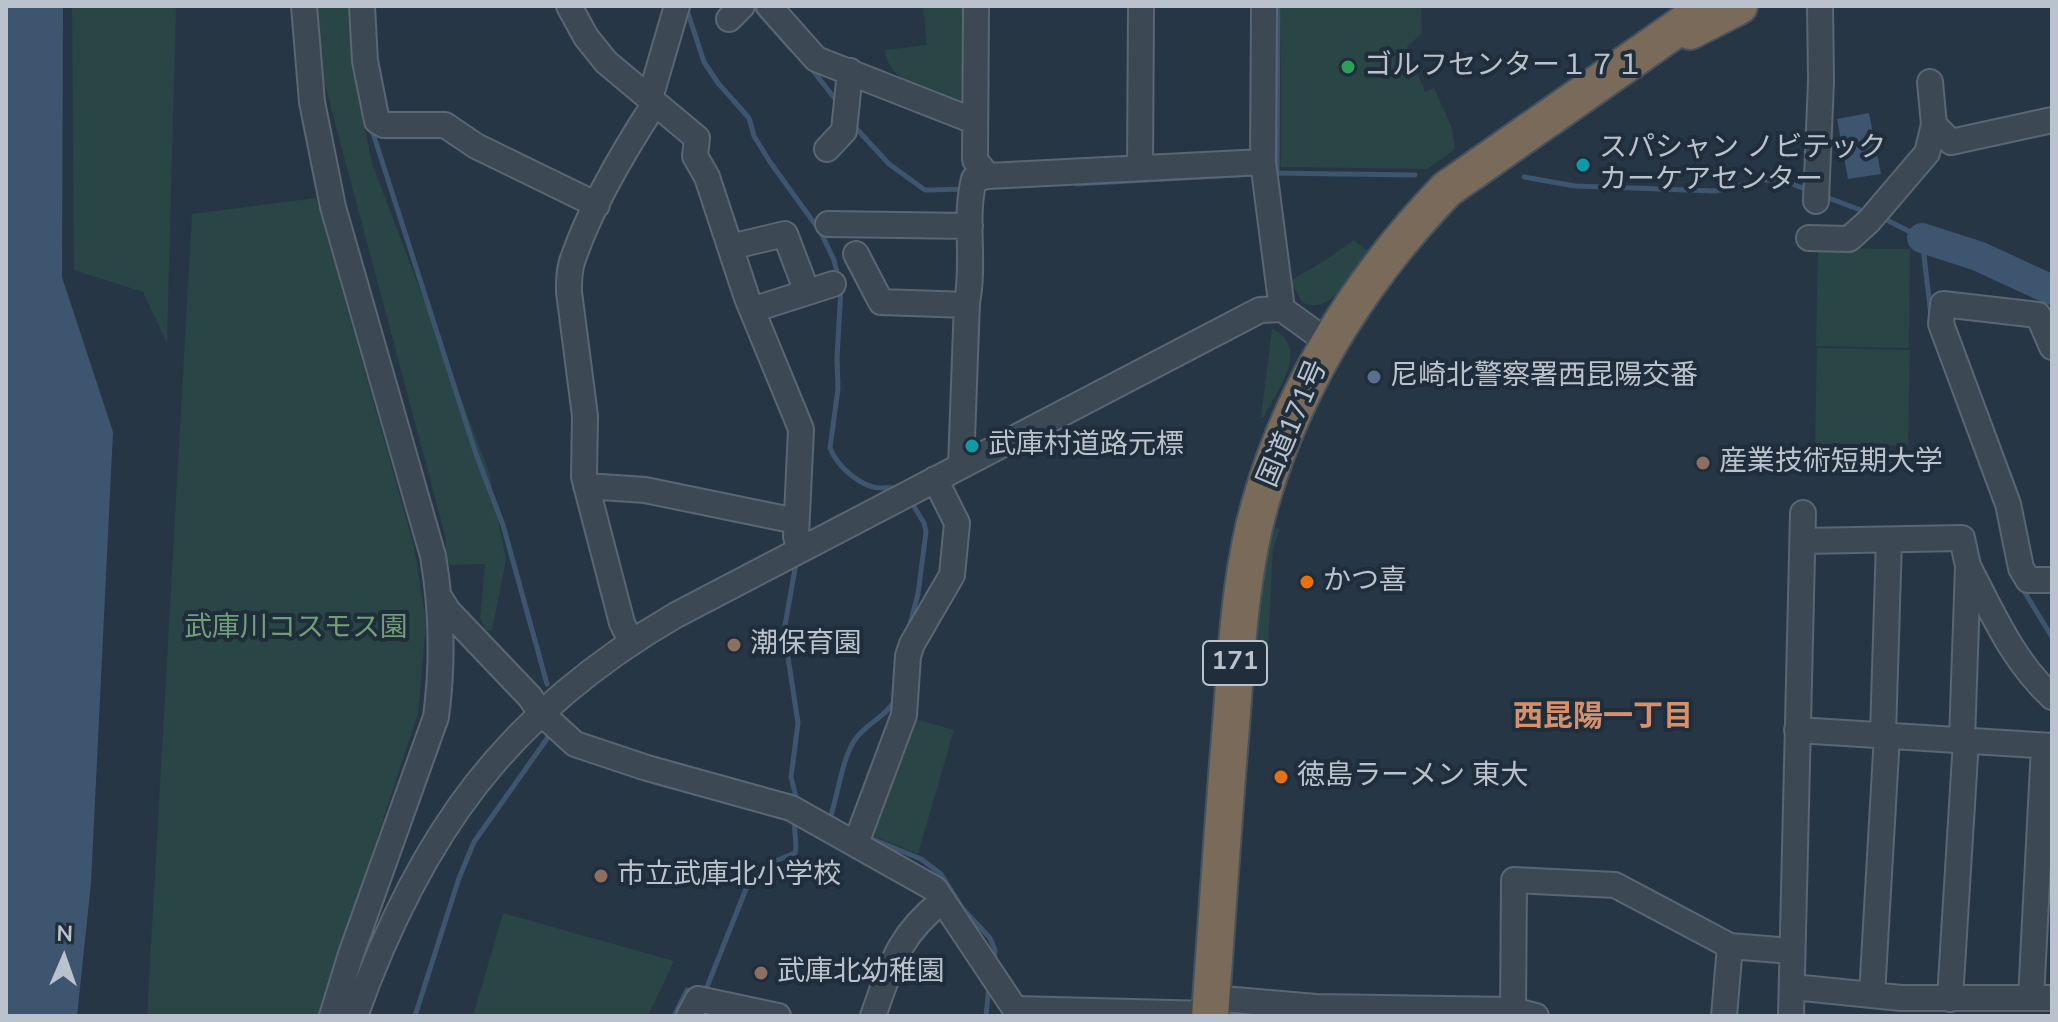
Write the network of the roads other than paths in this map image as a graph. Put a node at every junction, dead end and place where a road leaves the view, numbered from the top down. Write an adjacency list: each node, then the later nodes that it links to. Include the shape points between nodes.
1 (304, 6): 47 (street, via 312,102 333,207 433,556)
2 (362, 6): 25 (street, via 365,61 377,121 445,125 476,146)
3 (569, 6): 16 (street, via 606,62)
4 (677, 6): 16 (street)
5 (976, 6): 18 (street)
6 (1141, 6): 22 (street)
7 (1264, 6): 21 (street)
8 (1685, 6): 13 (highway)
9 (1709, 6): 13 (highway, 国道171号 / 171)
10 (1739, 6): 13 (highway)
11 (1820, 6): 24 (street)
12 (776, 10): 14 (street, via 816,59)
13 (1628, 62): 36 (highway, 国道171号 / 171, via 1447,189 1380,265)
14 (850, 78): 18 (street); 20 (street, via 844,131)
15 (1930, 82): 19 (street)
16 (652, 105): 25 (street); 29 (street, via 696,146)
17 (2052, 120): 19 (street, via 1951,142)
18 (974, 121): 23 (street)
19 (1934, 125): 28 (street, via 1927,153 1869,221 1849,239)
20 (827, 149)
21 (1263, 162): 22 (street); 35 (street)
22 (1140, 168): 23 (street)
23 (977, 184): 27 (street)
24 (1817, 193)
25 (597, 205): 40 (street, via 569,273 585,416)
26 (828, 224): 27 (street)
27 (970, 226): 33 (street)
28 (1809, 238)
29 (736, 246): 32 (street, via 785,234); 34 (street)
30 (856, 254): 33 (street, via 881,302)
31 (833, 284): 32 (street)
32 (807, 292): 34 (street)
33 (967, 305): 38 (street)
34 (757, 308): 44 (street, via 801,429)
35 (1282, 309): 36 (street); 38 (street, via 1260,310)
36 (1329, 343): 64 (highway, 国道171号 / 171, via 1278,453 1254,527 1244,581)
37 (2052, 347): 46 (street, via 2038,315 1943,304 1941,324 2008,504 2021,568 2028,580)
38 (961, 466): 39 (street)
39 (926, 484): 44 (street); 55 (street, via 957,523 952,575 912,644 904,715)
40 (586, 486): 44 (street, via 645,490); 48 (street)
41 (1803, 513): 42 (street)
42 (1803, 541): 43 (street); 51 (street)
43 (1889, 541): 45 (street, via 1962,538); 52 (street)
44 (798, 542): 48 (street)
45 (1968, 566): 49 (street, via 2014,654); 53 (street)
46 (2052, 580)
47 (440, 598): 50 (street); 66 (street, via 436,717)
48 (631, 641): 50 (street)
49 (2052, 697)
50 (540, 712): 55 (street, via 575,744 796,810); 67 (street, via 443,827 413,879)
51 (1797, 730): 52 (street); 58 (street)
52 (1885, 734): 53 (street); 60 (street)
53 (1964, 740): 54 (street); 62 (street)
54 (2048, 746): 61 (street)
55 (859, 837): 56 (street, via 935,889)
56 (942, 901): 64 (street, via 1015,1009); 70 (street, via 918,920 895,954)
57 (1730, 946): 58 (street); 65 (street, via 1615,885 1514,880); 71 (street)
58 (1791, 951): 59 (street)
59 (1793, 987): 60 (street); 72 (street)
60 (1872, 995): 62 (street)
61 (2041, 998): 63 (street)
62 (1950, 999): 63 (street)
63 (1979, 1007)
64 (1211, 1009): 65 (street)
65 (1521, 1014)
66 (332, 1016)
67 (355, 1016)
68 (689, 1016): 69 (street, via 698,999)
69 (778, 1016)
70 (873, 1016)
71 (1724, 1016)
72 (1791, 1016)

